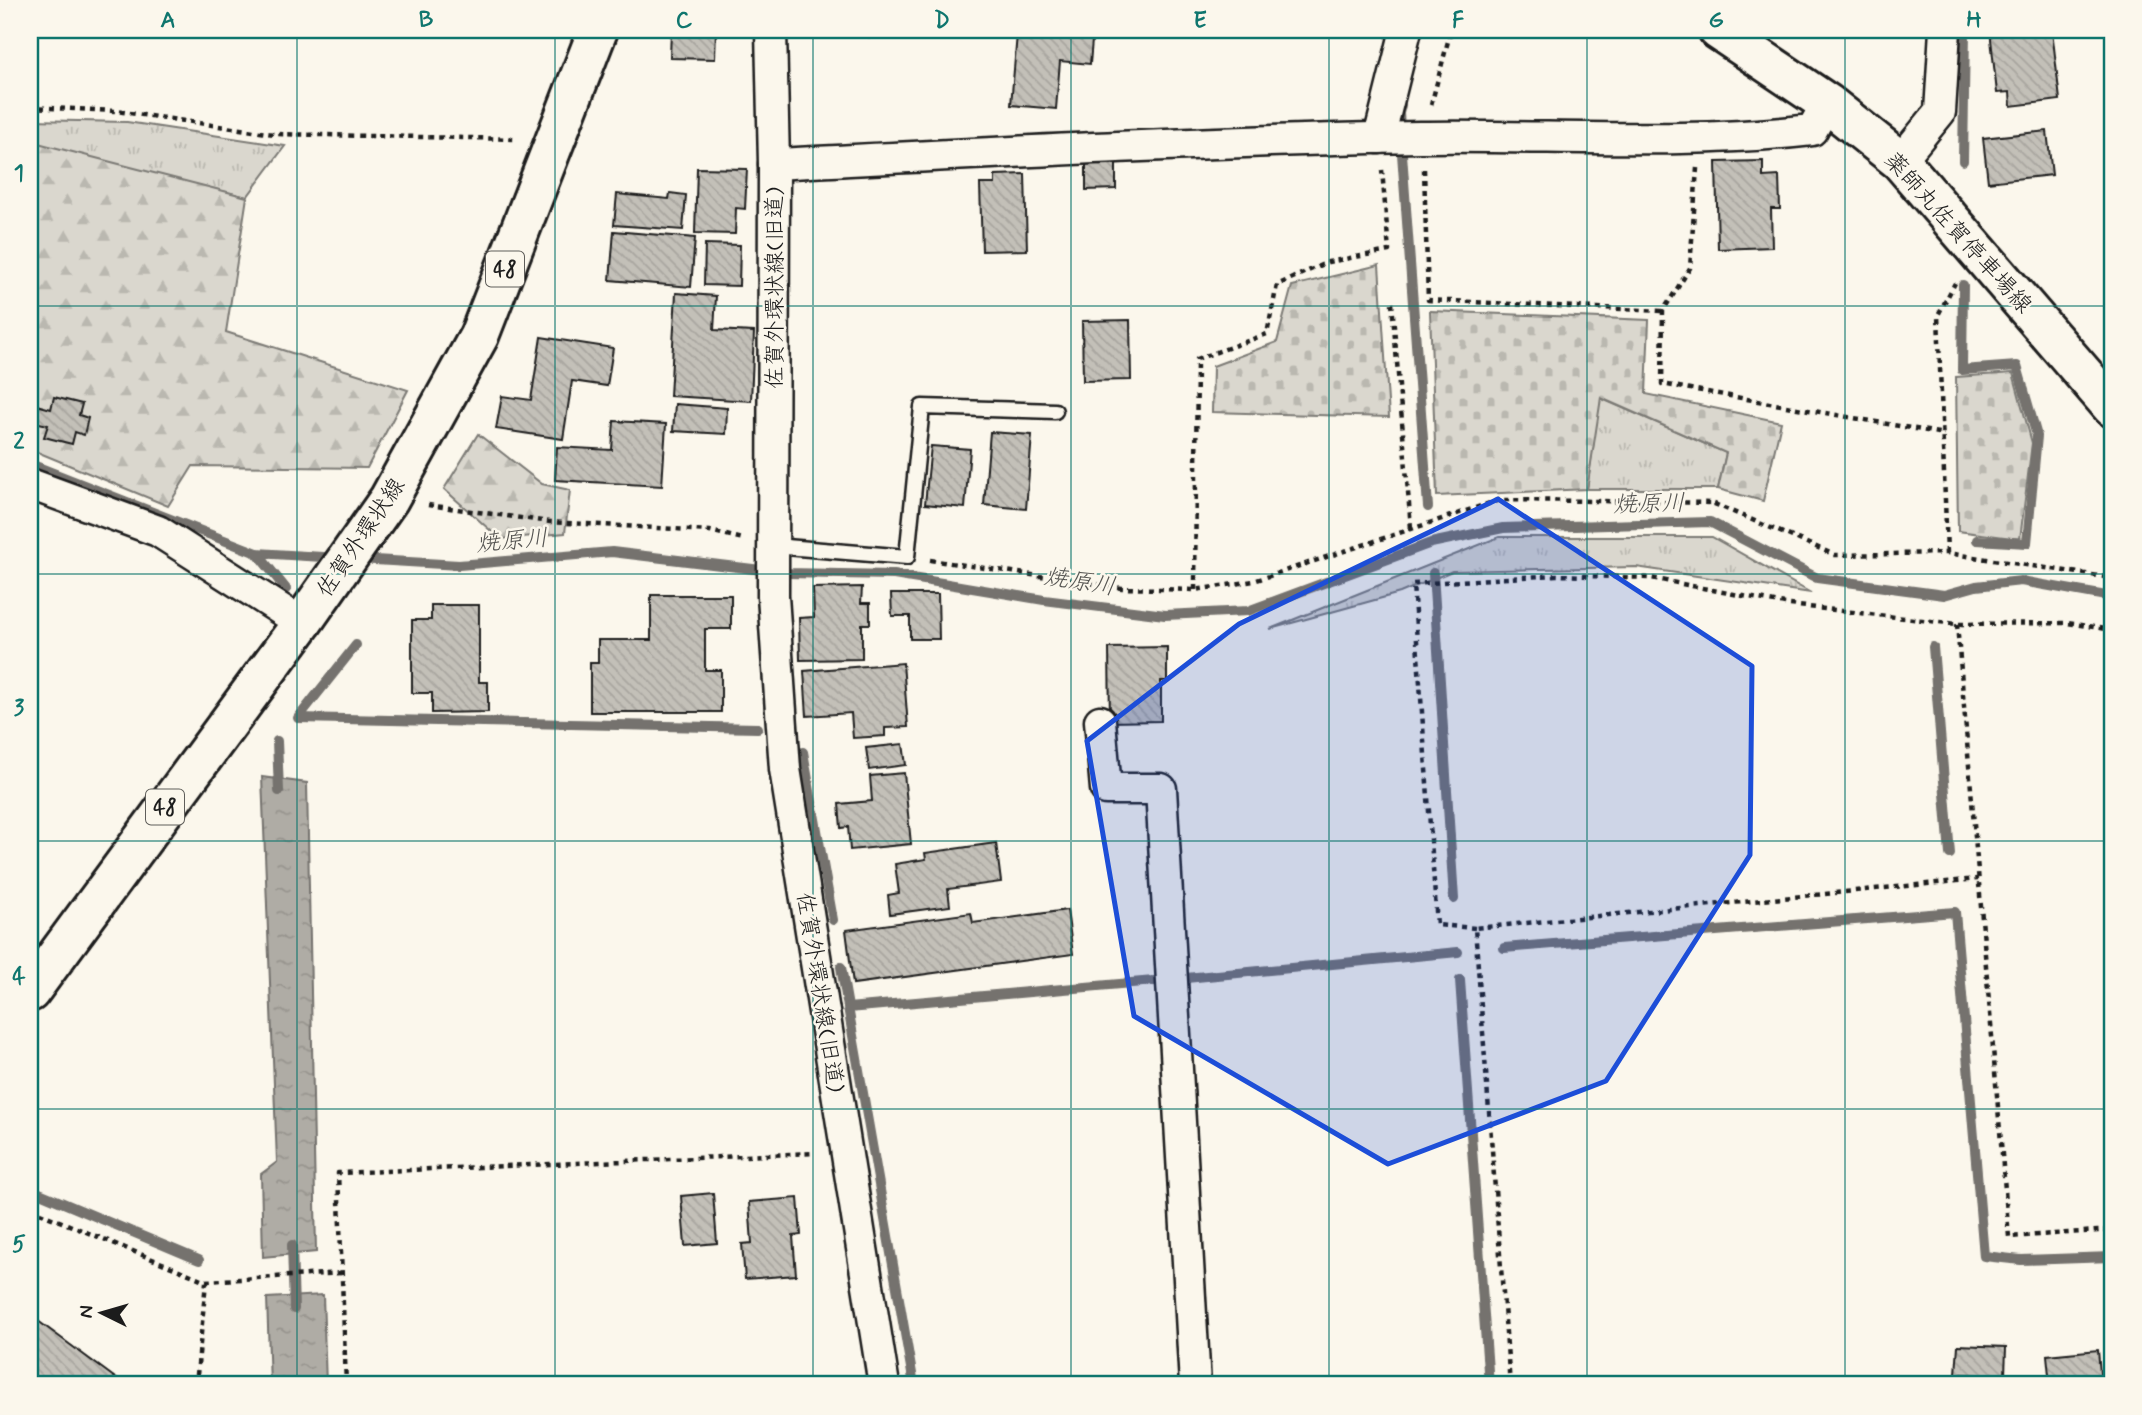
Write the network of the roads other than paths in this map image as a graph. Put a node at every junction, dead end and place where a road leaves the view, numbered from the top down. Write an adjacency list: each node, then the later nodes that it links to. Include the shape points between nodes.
1 (598, 30): 14 (main road, 佐賀外環状線 / 48, via 479,336 389,499)
2 (771, 30): 9 (street, 佐賀外環状線(旧道))
3 (1406, 30): 7 (street)
4 (1718, 30): 6 (main road, 薬師丸佐賀停車場線)
5 (1945, 30): 8 (street, via 1940,111)
6 (1827, 103): 7 (street, via 1812,130 1740,138); 8 (main road, 薬師丸佐賀停車場線)
7 (1379, 138): 9 (street)
8 (1900, 161): 10 (main road, 薬師丸佐賀停車場線)
9 (774, 164): 13 (street, 佐賀外環状線(旧道))
10 (2112, 407)
11 (1055, 411): 13 (lane, via 922,408 907,557)
12 (30, 484): 14 (street, via 158,531)
13 (774, 546): 17 (street, 佐賀外環状線(旧道), via 785,769)
14 (302, 623): 16 (main road, 佐賀外環状線 / 48)
15 (1100, 721): 18 (street, via 1106,789 1161,789)
16 (30, 992)
17 (884, 1385)
18 (1195, 1385)

